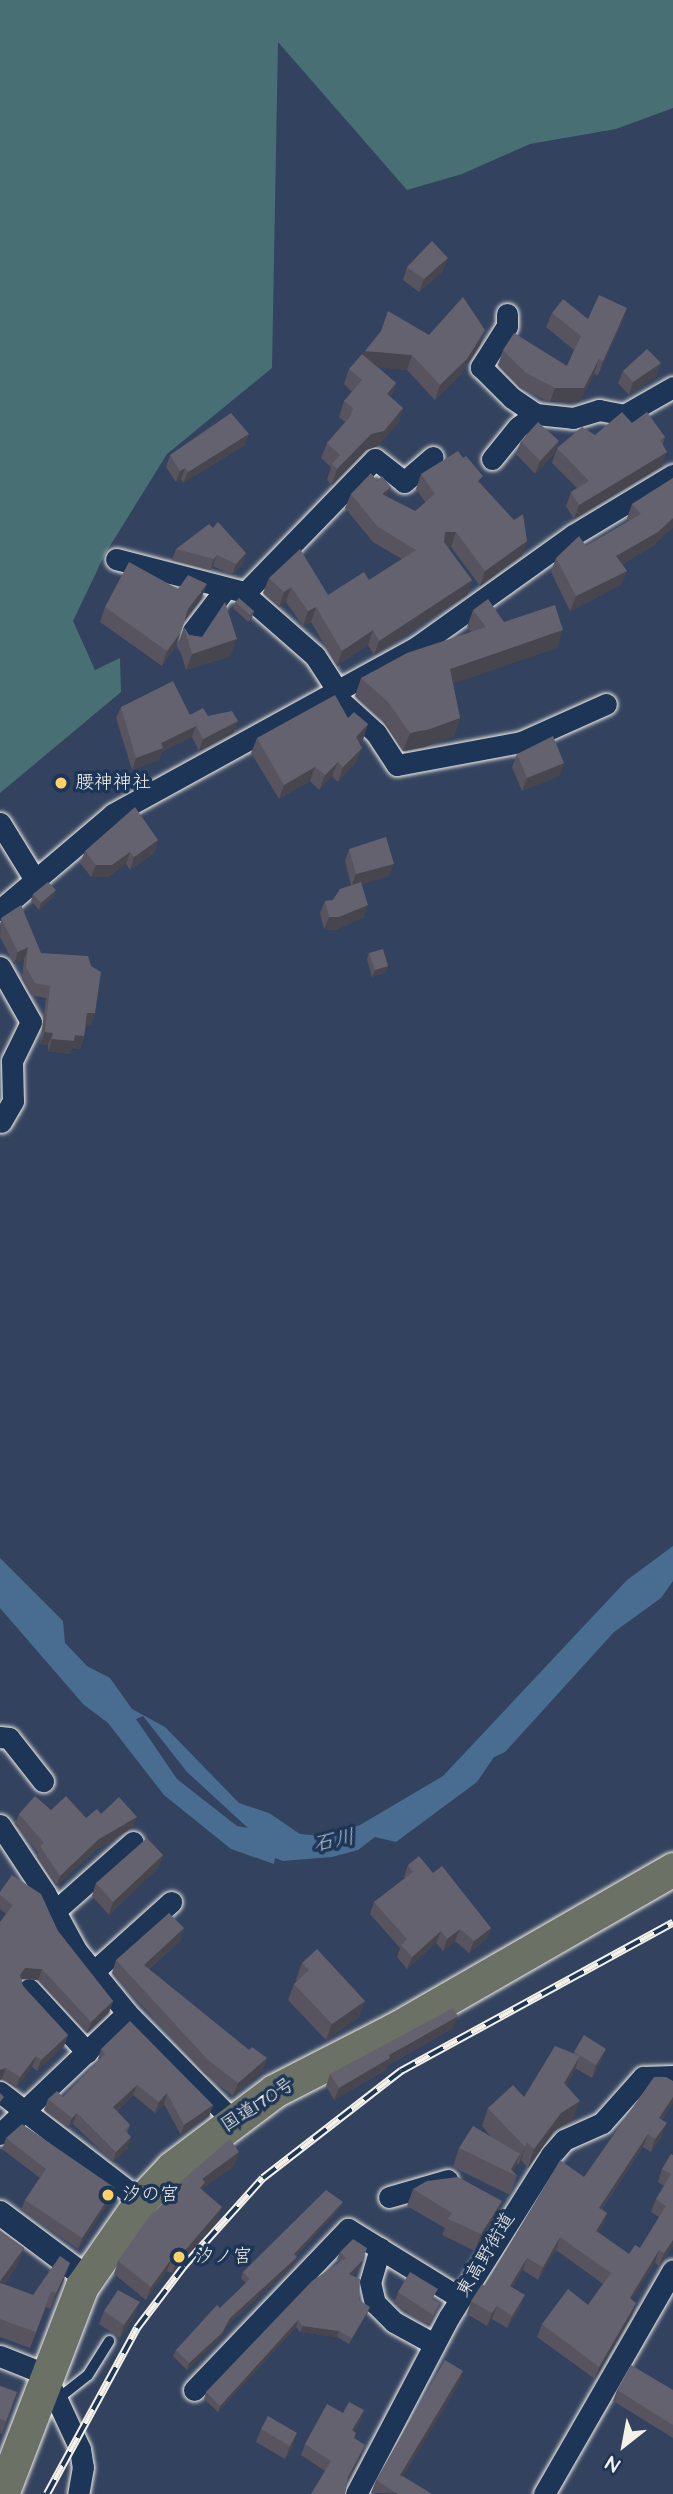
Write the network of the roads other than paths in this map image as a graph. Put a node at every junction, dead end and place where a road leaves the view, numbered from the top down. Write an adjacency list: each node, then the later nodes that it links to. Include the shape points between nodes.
1 (508, 314): 3 (street, via 507,326 481,367)
2 (673, 387): 3 (street, via 624,415 599,410 573,418)
3 (536, 414): 5 (street, via 518,427)
4 (433, 457): 8 (street, via 404,482 375,459)
5 (492, 459)
6 (673, 475): 10 (street, via 573,535)
7 (116, 559): 8 (street)
8 (235, 591): 9 (street, via 193,631); 10 (street, via 315,656 334,685)
9 (191, 641)
10 (334, 694): 11 (street, via 376,733 397,765 522,742); 13 (street, via 113,814)
11 (606, 704)
12 (0, 823): 13 (street)
13 (35, 880): 14 (street)
14 (0, 910)
15 (0, 967): 16 (street, via 31,1022 12,1061 13,1101)
16 (1, 1122)
17 (0, 1737): 18 (street, via 9,1738)
18 (31, 1776)
19 (0, 1825): 23 (street)
20 (133, 1842): 23 (street, via 114,1872)
21 (673, 1869): 31 (highway, 国道170号, via 395,2029 274,2091)
22 (171, 1902): 24 (street, via 150,1934)
23 (55, 1911): 24 (street)
24 (93, 1972): 26 (street)
25 (29, 1989): 27 (street)
26 (127, 2012): 27 (street); 31 (street)
27 (88, 2052): 30 (street)
28 (673, 2076): 40 (street, 東高野街道, via 643,2077 602,2123 564,2140 507,2208)
29 (0, 2092): 30 (street)
30 (22, 2110): 32 (street); 35 (street)
31 (232, 2120): 35 (highway, 国道170号, via 172,2168)
32 (0, 2134)
33 (465, 2183): 34 (street, via 438,2180)
34 (389, 2197)
35 (141, 2201): 39 (highway, 国道170号)
36 (0, 2213): 39 (street)
37 (380, 2248): 40 (street); 42 (street, via 370,2282 375,2303 394,2322); 45 (street, via 348,2229)
38 (673, 2270): 49 (street)
39 (87, 2278): 44 (highway, 国道170号)
40 (460, 2298): 42 (street, 東高野街道)
41 (108, 2341): 44 (lane, via 88,2375)
42 (435, 2344): 48 (street, 東高野街道)
43 (0, 2356): 44 (street)
44 (50, 2388): 46 (highway, 国道170号); 47 (street, via 80,2449 83,2467)
45 (194, 2390)
46 (2, 2491)
47 (78, 2494)
48 (356, 2494)
49 (544, 2494)

